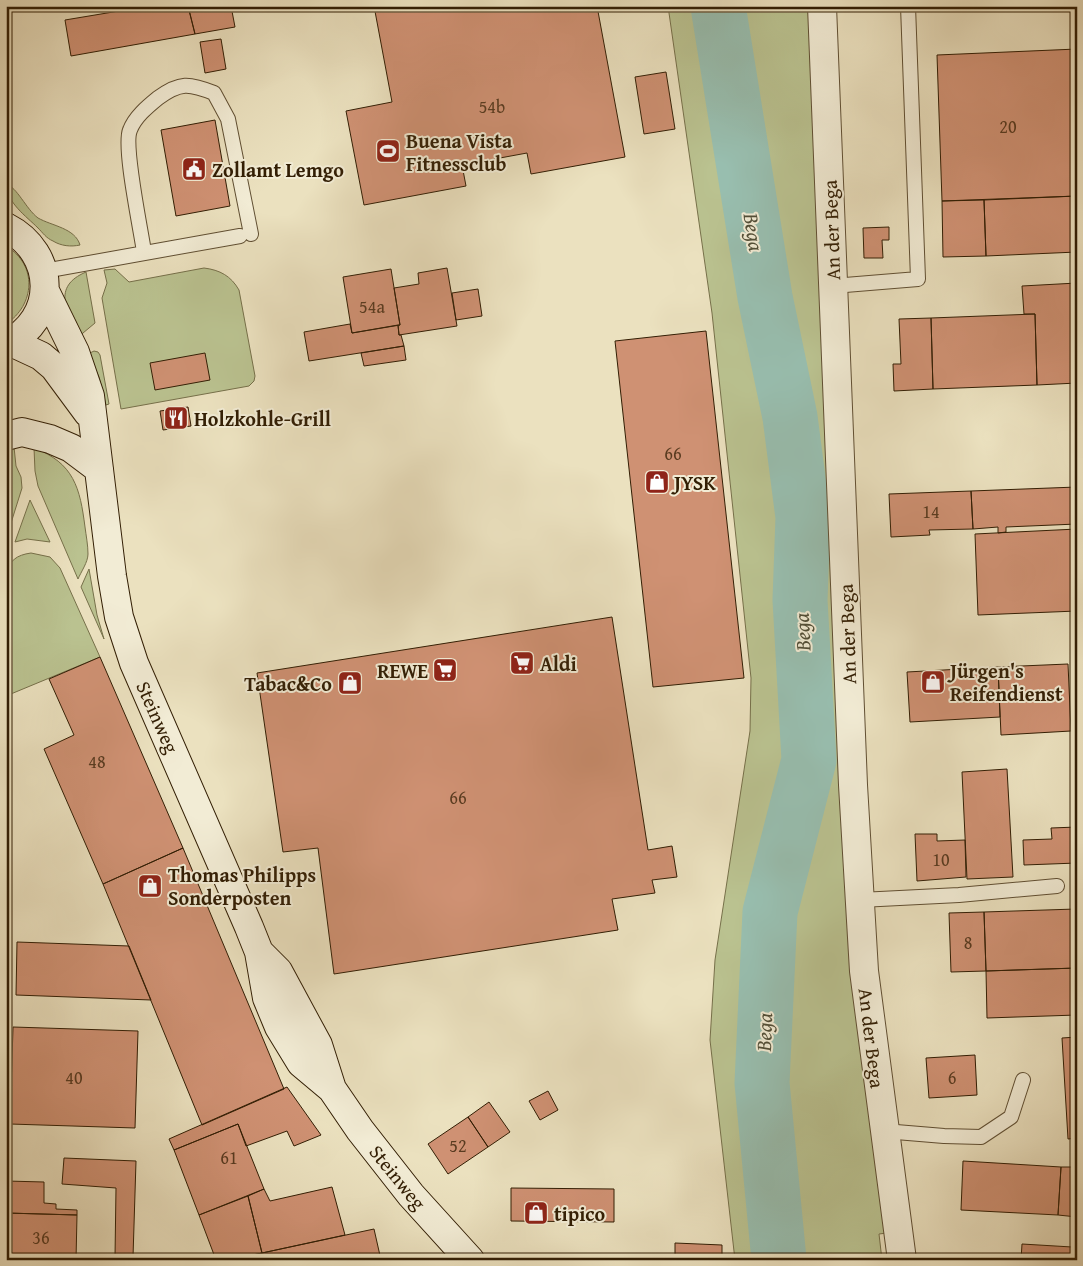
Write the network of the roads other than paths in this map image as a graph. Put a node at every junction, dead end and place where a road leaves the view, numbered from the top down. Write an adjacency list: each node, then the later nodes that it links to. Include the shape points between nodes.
1 (822, 6): 6 (street, An der Bega)
2 (908, 6): 6 (lane, via 918,279)
3 (7, 226): 5 (street, Steinweg, via 24,238 36,253)
4 (144, 252): 4 (lane, via 245,235 228,119 214,93 195,85 172,88 145,108 129,131 129,160); 5 (lane)
5 (44, 281): 7 (street, via 40,308 33,322); 8 (street, Steinweg, via 75,352 90,396)
6 (833, 286): 12 (street, An der Bega)
7 (9, 343): 8 (street, via 41,356)
8 (94, 420): 10 (street, Steinweg)
9 (6, 436): 10 (street, via 22,432 50,438 71,448)
10 (99, 469): 15 (street, Steinweg, via 114,584 134,663 259,952 278,971 318,1045 332,1089 360,1130 411,1195)
11 (1057, 886): 12 (lane, via 959,896)
12 (860, 900): 14 (street, An der Bega, via 864,972)
13 (1022, 1080): 14 (lane, via 1011,1117 981,1137)
14 (884, 1131): 16 (street, An der Bega)
15 (470, 1260)
16 (902, 1260)

